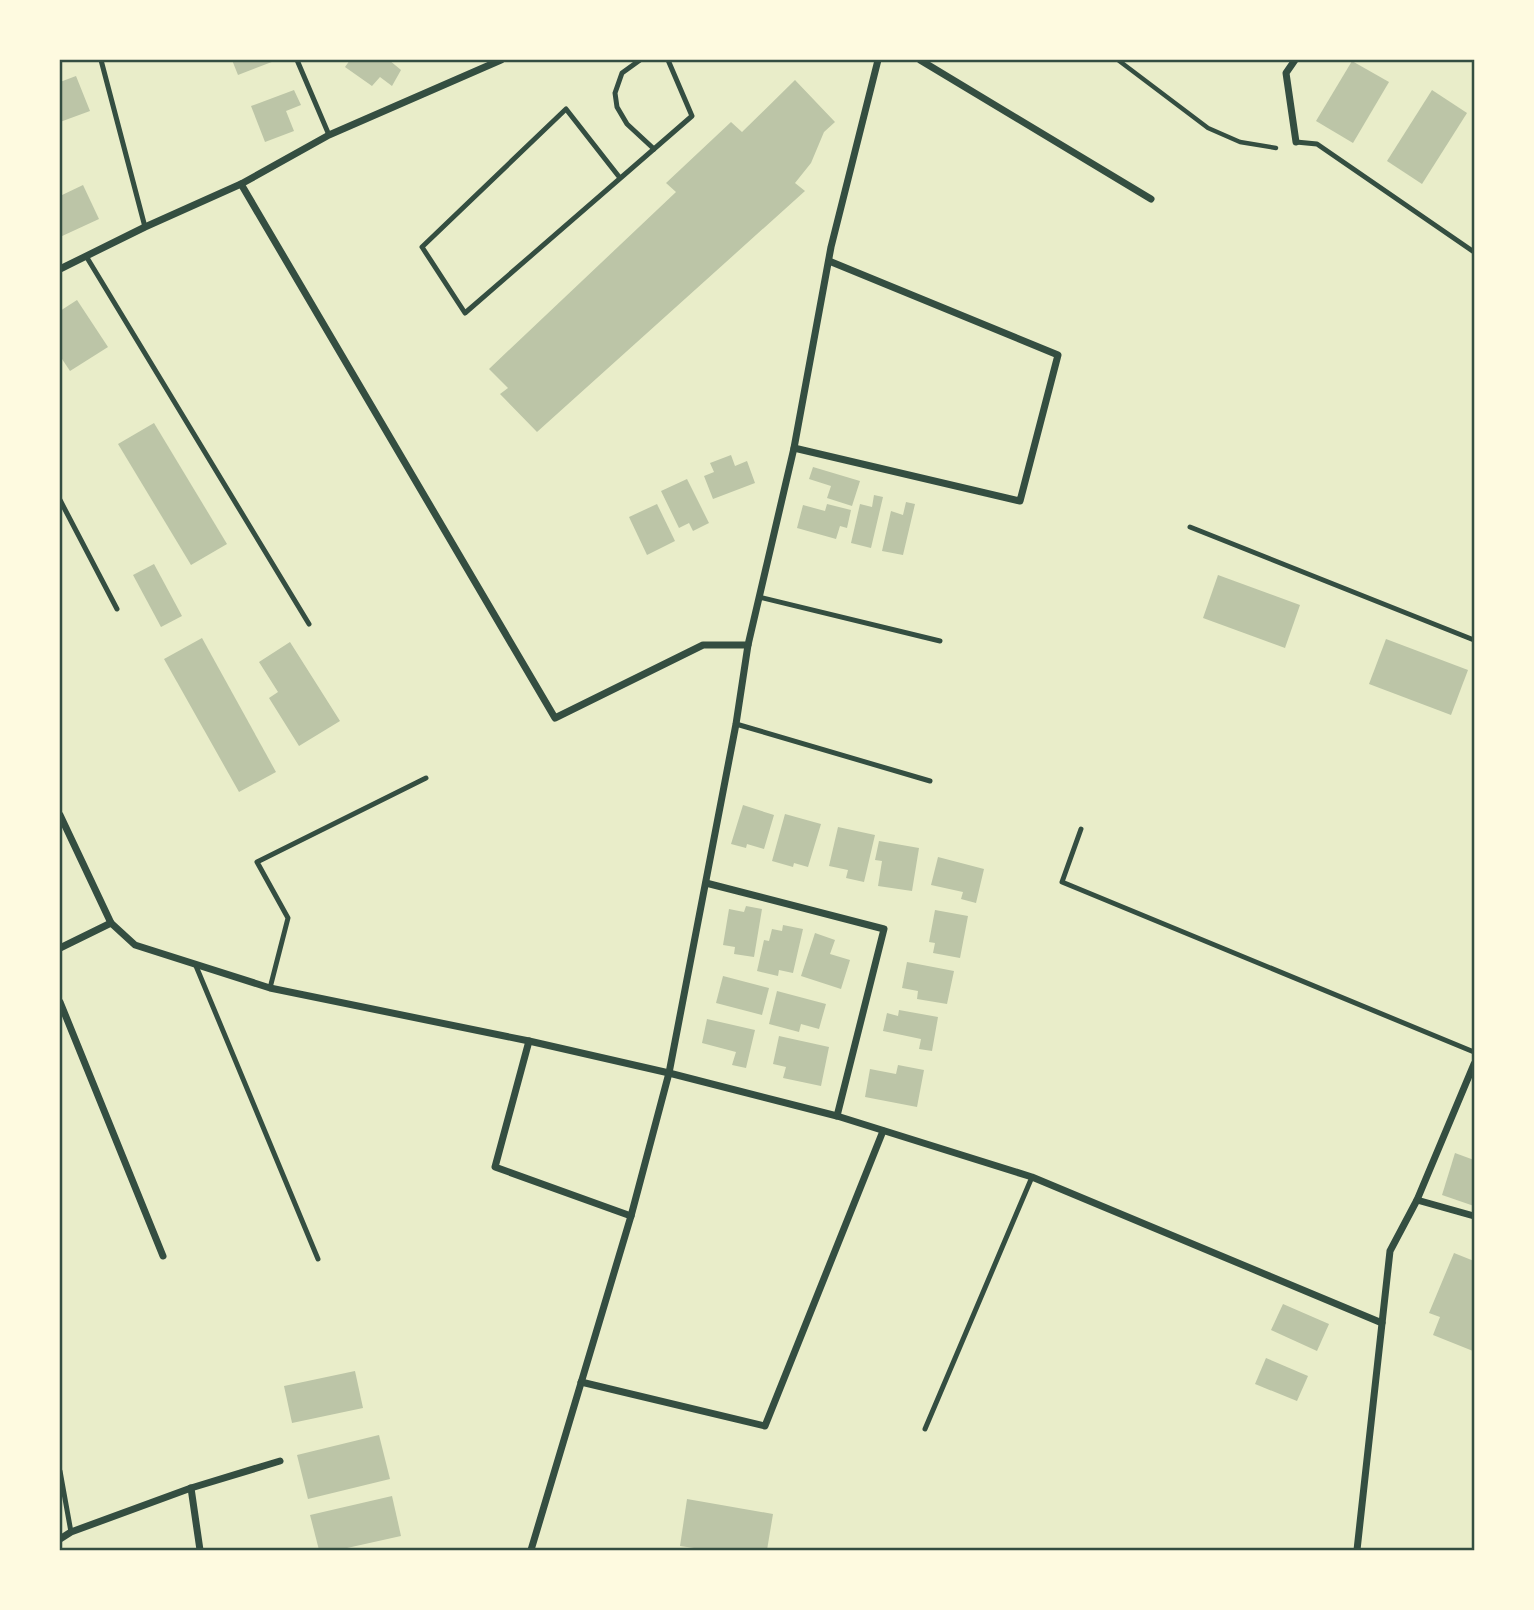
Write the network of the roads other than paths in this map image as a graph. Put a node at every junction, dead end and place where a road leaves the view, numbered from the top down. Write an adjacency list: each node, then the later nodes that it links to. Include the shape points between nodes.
1 (101, 60): 15 (lane)
2 (297, 60): 9 (lane)
3 (501, 60): 9 (street)
4 (640, 60): 11 (lane, via 622,73 615,93 617,107 627,124)
5 (668, 60): 11 (lane, via 692,116)
6 (878, 60): 18 (street)
7 (920, 60): 14 (street)
8 (1295, 60): 10 (street, via 1286,73)
9 (329, 135): 13 (street)
10 (1296, 142): 16 (lane, via 1317,144)
11 (654, 149): 12 (lane)
12 (620, 178): 12 (lane, via 465,313 422,247 566,109)
13 (241, 184): 15 (street); 28 (street, via 555,718 703,645)
14 (1151, 199)
15 (145, 227): 17 (street)
16 (1475, 252)
17 (86, 256): 19 (street); 25 (lane)
18 (829, 261): 20 (street); 20 (street, via 1058,355 1020,500)
19 (60, 269)
20 (794, 448): 23 (street)
21 (60, 500): 24 (lane)
22 (1190, 527): 26 (lane)
23 (759, 597): 27 (lane); 28 (street)
24 (117, 609)
25 (309, 624)
26 (1475, 640)
27 (940, 642)
28 (748, 645): 29 (street)
29 (736, 724): 31 (lane); 34 (street)
30 (426, 778): 38 (lane, via 257,862 288,918)
31 (930, 781)
32 (60, 815): 35 (street)
33 (1081, 828): 41 (lane, via 1062,882)
34 (706, 883): 43 (street); 44 (street, via 884,929)
35 (111, 923): 36 (street); 37 (street, via 135,945)
36 (60, 948)
37 (196, 965): 38 (street); 51 (lane)
38 (270, 988): 40 (street)
39 (60, 1002): 50 (street)
40 (529, 1041): 43 (street); 48 (street, via 495,1167)
41 (1475, 1052)
42 (1475, 1064): 47 (street)
43 (669, 1073): 44 (street); 48 (street)
44 (837, 1116): 45 (street)
45 (883, 1131): 46 (street); 53 (street, via 765,1426)
46 (1032, 1177): 52 (street); 54 (lane)
47 (1417, 1200): 49 (street); 52 (street, via 1390,1251)
48 (631, 1216): 53 (street)
49 (1475, 1216)
50 (163, 1256)
51 (318, 1259)
52 (1382, 1323): 62 (street)
53 (581, 1382): 61 (street)
54 (925, 1429)
55 (280, 1461): 57 (street)
56 (60, 1471): 58 (lane)
57 (191, 1488): 58 (street); 60 (street)
58 (71, 1532): 59 (street)
59 (60, 1539)
60 (200, 1550)
61 (531, 1550)
62 (1357, 1550)

